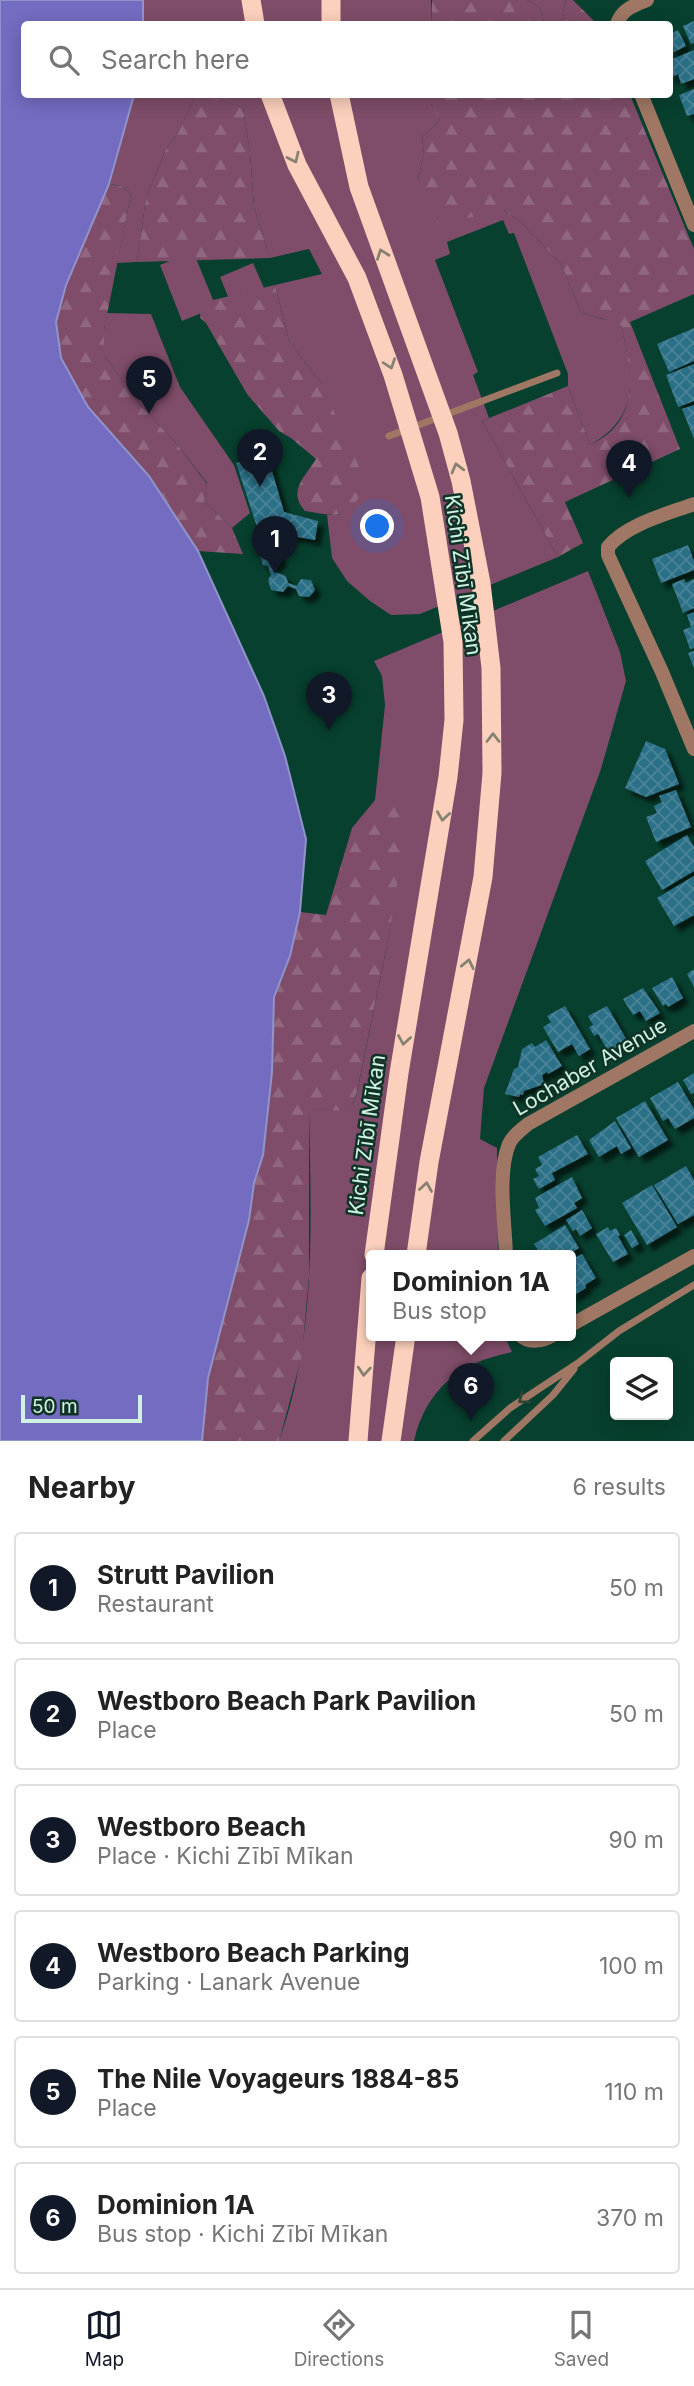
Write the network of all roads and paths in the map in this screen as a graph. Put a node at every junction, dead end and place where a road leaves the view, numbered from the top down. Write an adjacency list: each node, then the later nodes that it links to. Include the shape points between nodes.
1 (251, 0): 4 (highway)
2 (331, 0): 5 (highway)
3 (647, 0): 6 (street, via 628,8)
4 (254, 21)
5 (331, 21)
6 (619, 21)
7 (272, 98): 13 (highway, Kichi Zībī Mīkan, one-way to 13, via 297,165 367,301)
8 (340, 98): 12 (highway, Kichi Zībī Mīkan, one-way to 8, via 359,187)
9 (643, 98): 10 (street)
10 (694, 225)
11 (557, 373): 12 (lane)
12 (443, 418): 13 (lane); 19 (highway, Kichi Zībī Mīkan, one-way to 12, via 429,1162 475,929 493,751 486,614 461,481)
13 (411, 429): 14 (lane); 18 (highway, Kichi Zībī Mīkan, one-way to 18, via 433,511 447,597 454,720)
14 (389, 436)
15 (694, 504): 16 (street, via 642,524 608,547 610,562)
16 (694, 750)
17 (694, 1031): 20 (street, Lochaber Avenue, via 514,1136 504,1171)
18 (374, 1250)
19 (417, 1250)
20 (506, 1250)
21 (694, 1256): 23 (street)
22 (694, 1285): 26 (lane, via 619,1331)
23 (576, 1322)
24 (366, 1341): 27 (highway, one-way to 27)
25 (405, 1341): 28 (highway)
26 (578, 1363): 29 (lane, one-way to 29, via 510,1408); 30 (lane, via 553,1395)
27 (358, 1441)
28 (391, 1441)
29 (473, 1441)
30 (504, 1441)

